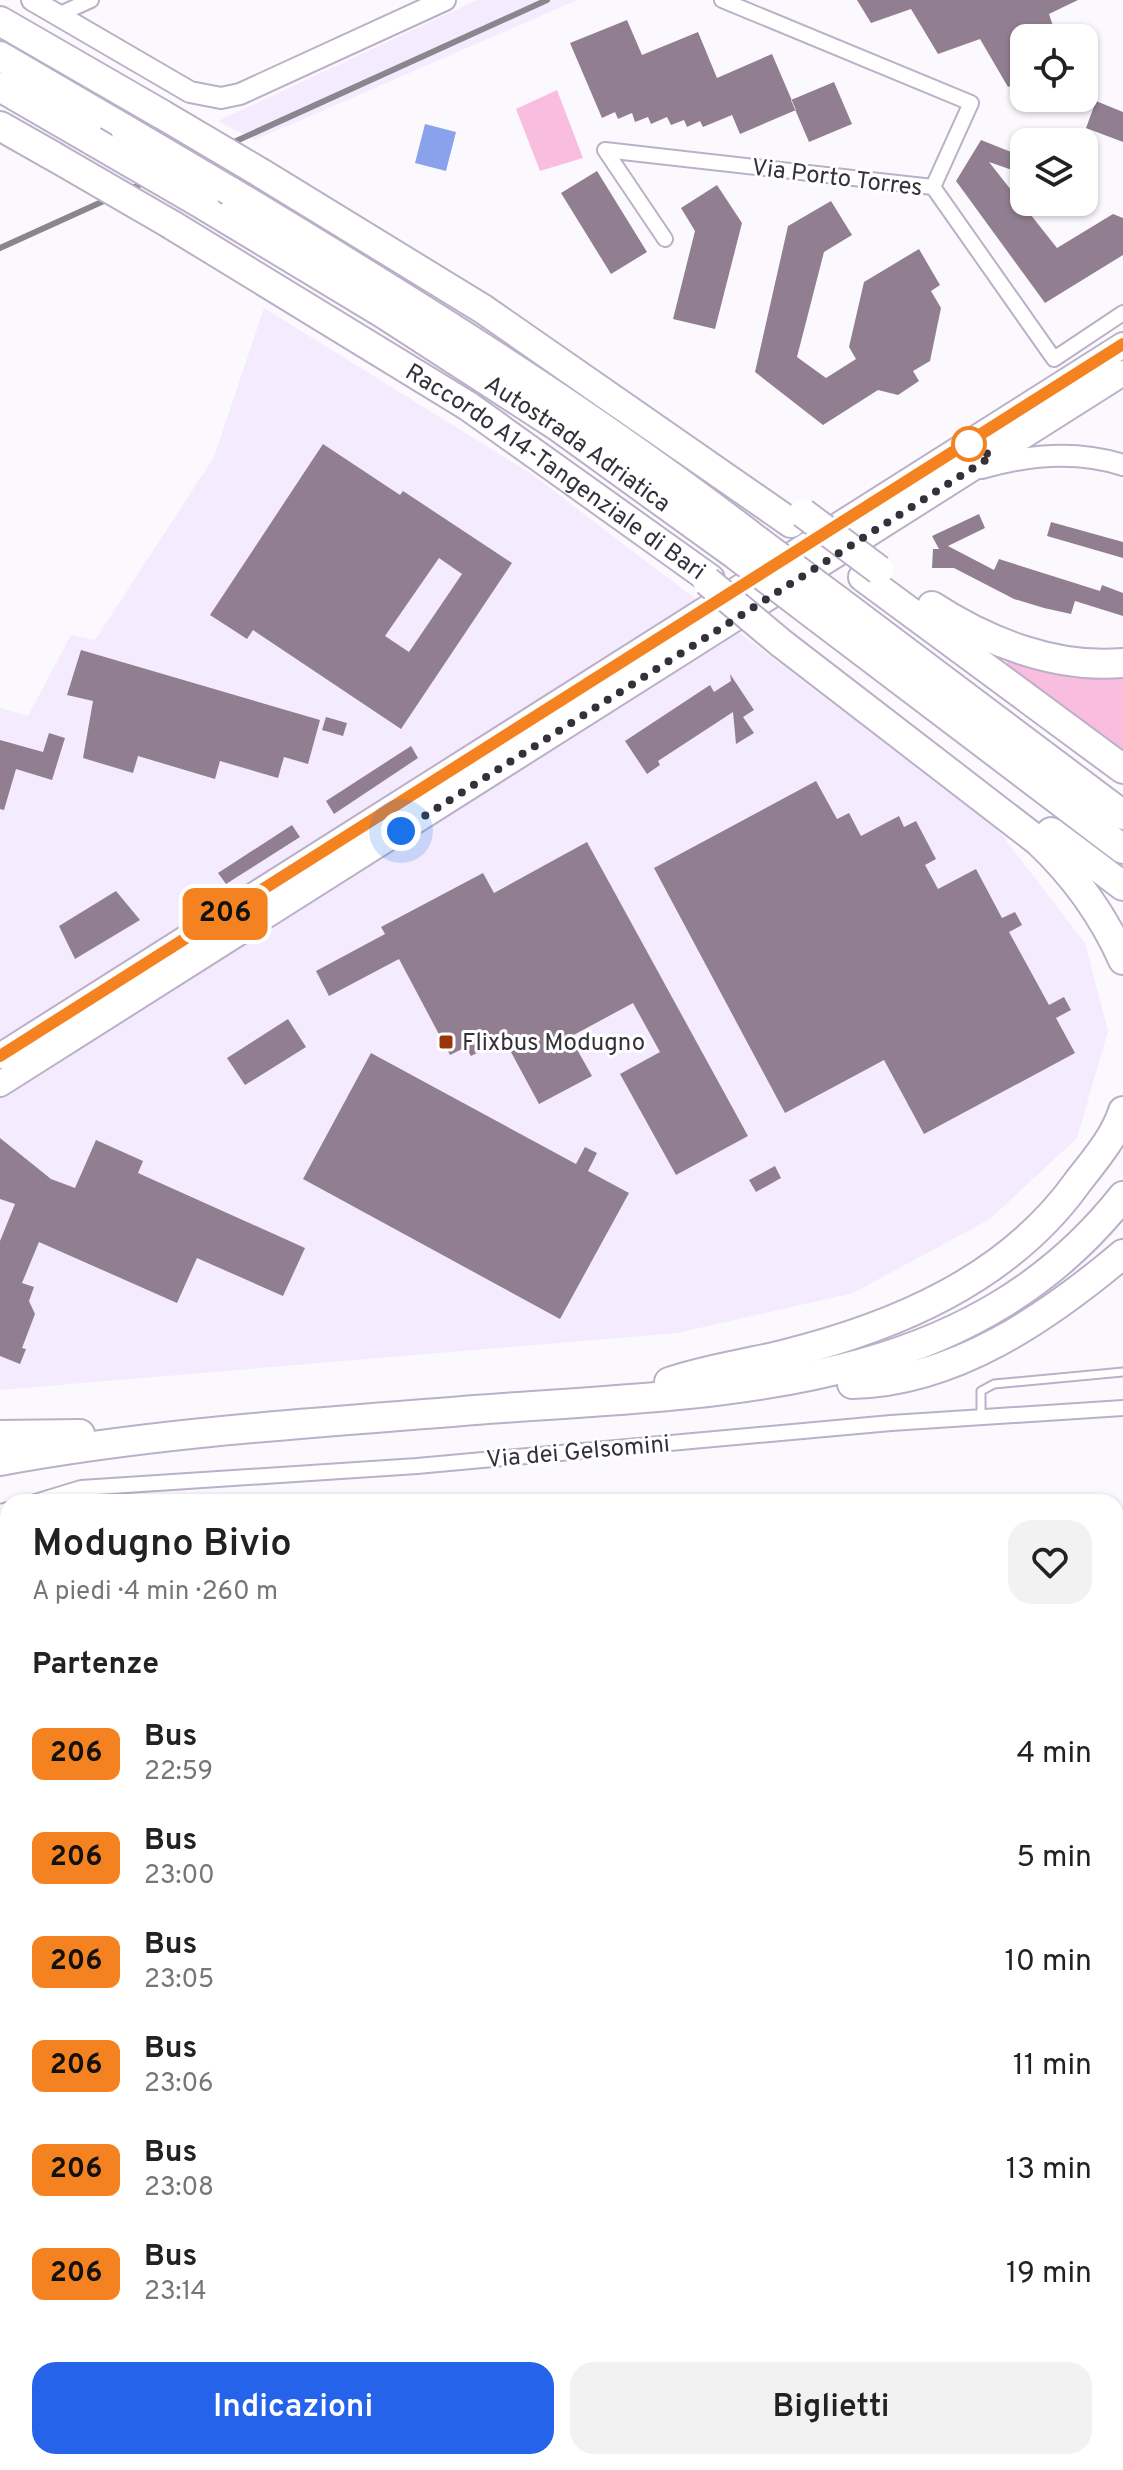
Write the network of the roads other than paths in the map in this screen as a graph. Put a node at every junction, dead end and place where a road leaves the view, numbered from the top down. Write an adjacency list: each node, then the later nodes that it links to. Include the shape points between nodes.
1 (32, 0): 5 (street)
2 (91, 0): 5 (street)
3 (445, 0): 5 (street, via 221,98 190,92)
4 (722, 0): 10 (street, via 971,103)
5 (58, 15)
6 (0, 21): 18 (highway, bridge, via 483,309)
7 (0, 56): 17 (highway, Autostrada Adriatica, bridge, via 373,277 551,393)
8 (0, 87): 17 (highway, Autostrada Adriatica, bridge, via 384,314)
9 (0, 126): 20 (highway, Raccordo A14-Tangenziale di Bari, bridge, via 468,406 647,532)
10 (933, 187): 11 (street, Via Porto Torres, via 605,150); 12 (street, Via Porto Torres, via 1054,359)
11 (665, 239)
12 (1123, 313)
13 (1123, 345): 27 (main road)
14 (1123, 373): 16 (main road)
15 (1123, 465): 16 (street, via 1102,458 1047,456)
16 (966, 472): 28 (main road)
17 (748, 549): 19 (highway, Autostrada Adriatica, bridge)
18 (871, 573): 21 (highway, via 958,624 1019,649 1047,658); 22 (highway)
19 (827, 608): 23 (highway, Autostrada Adriatica); 24 (highway, Autostrada Adriatica)
20 (784, 640): 25 (highway, Raccordo A14-Tangenziale di Bari); 26 (highway, via 1038,841 1095,905)
21 (1123, 663)
22 (1123, 769)
23 (1123, 815)
24 (1123, 849)
25 (1123, 886)
26 (1123, 960)
27 (0, 1056)
28 (0, 1084)
29 (1123, 1111): 34 (highway, via 1059,1209 1009,1256 969,1283 864,1331)
30 (1123, 1196): 33 (highway, via 1036,1283 964,1324 879,1361)
31 (1123, 1254): 33 (highway, via 1047,1314 960,1358 861,1384)
32 (1123, 1372): 36 (lane, via 994,1384 981,1391)
33 (763, 1386): 34 (highway)
34 (619, 1399): 38 (highway)
35 (1123, 1408): 36 (street, Via dei Gelsomini)
36 (981, 1417): 42 (street, Via dei Gelsomini, via 417,1466 81,1488)
37 (0, 1435): 38 (highway)
38 (153, 1437): 39 (highway)
39 (88, 1445): 40 (highway); 41 (highway)
40 (0, 1461)
41 (0, 1478)
42 (61, 1494)

